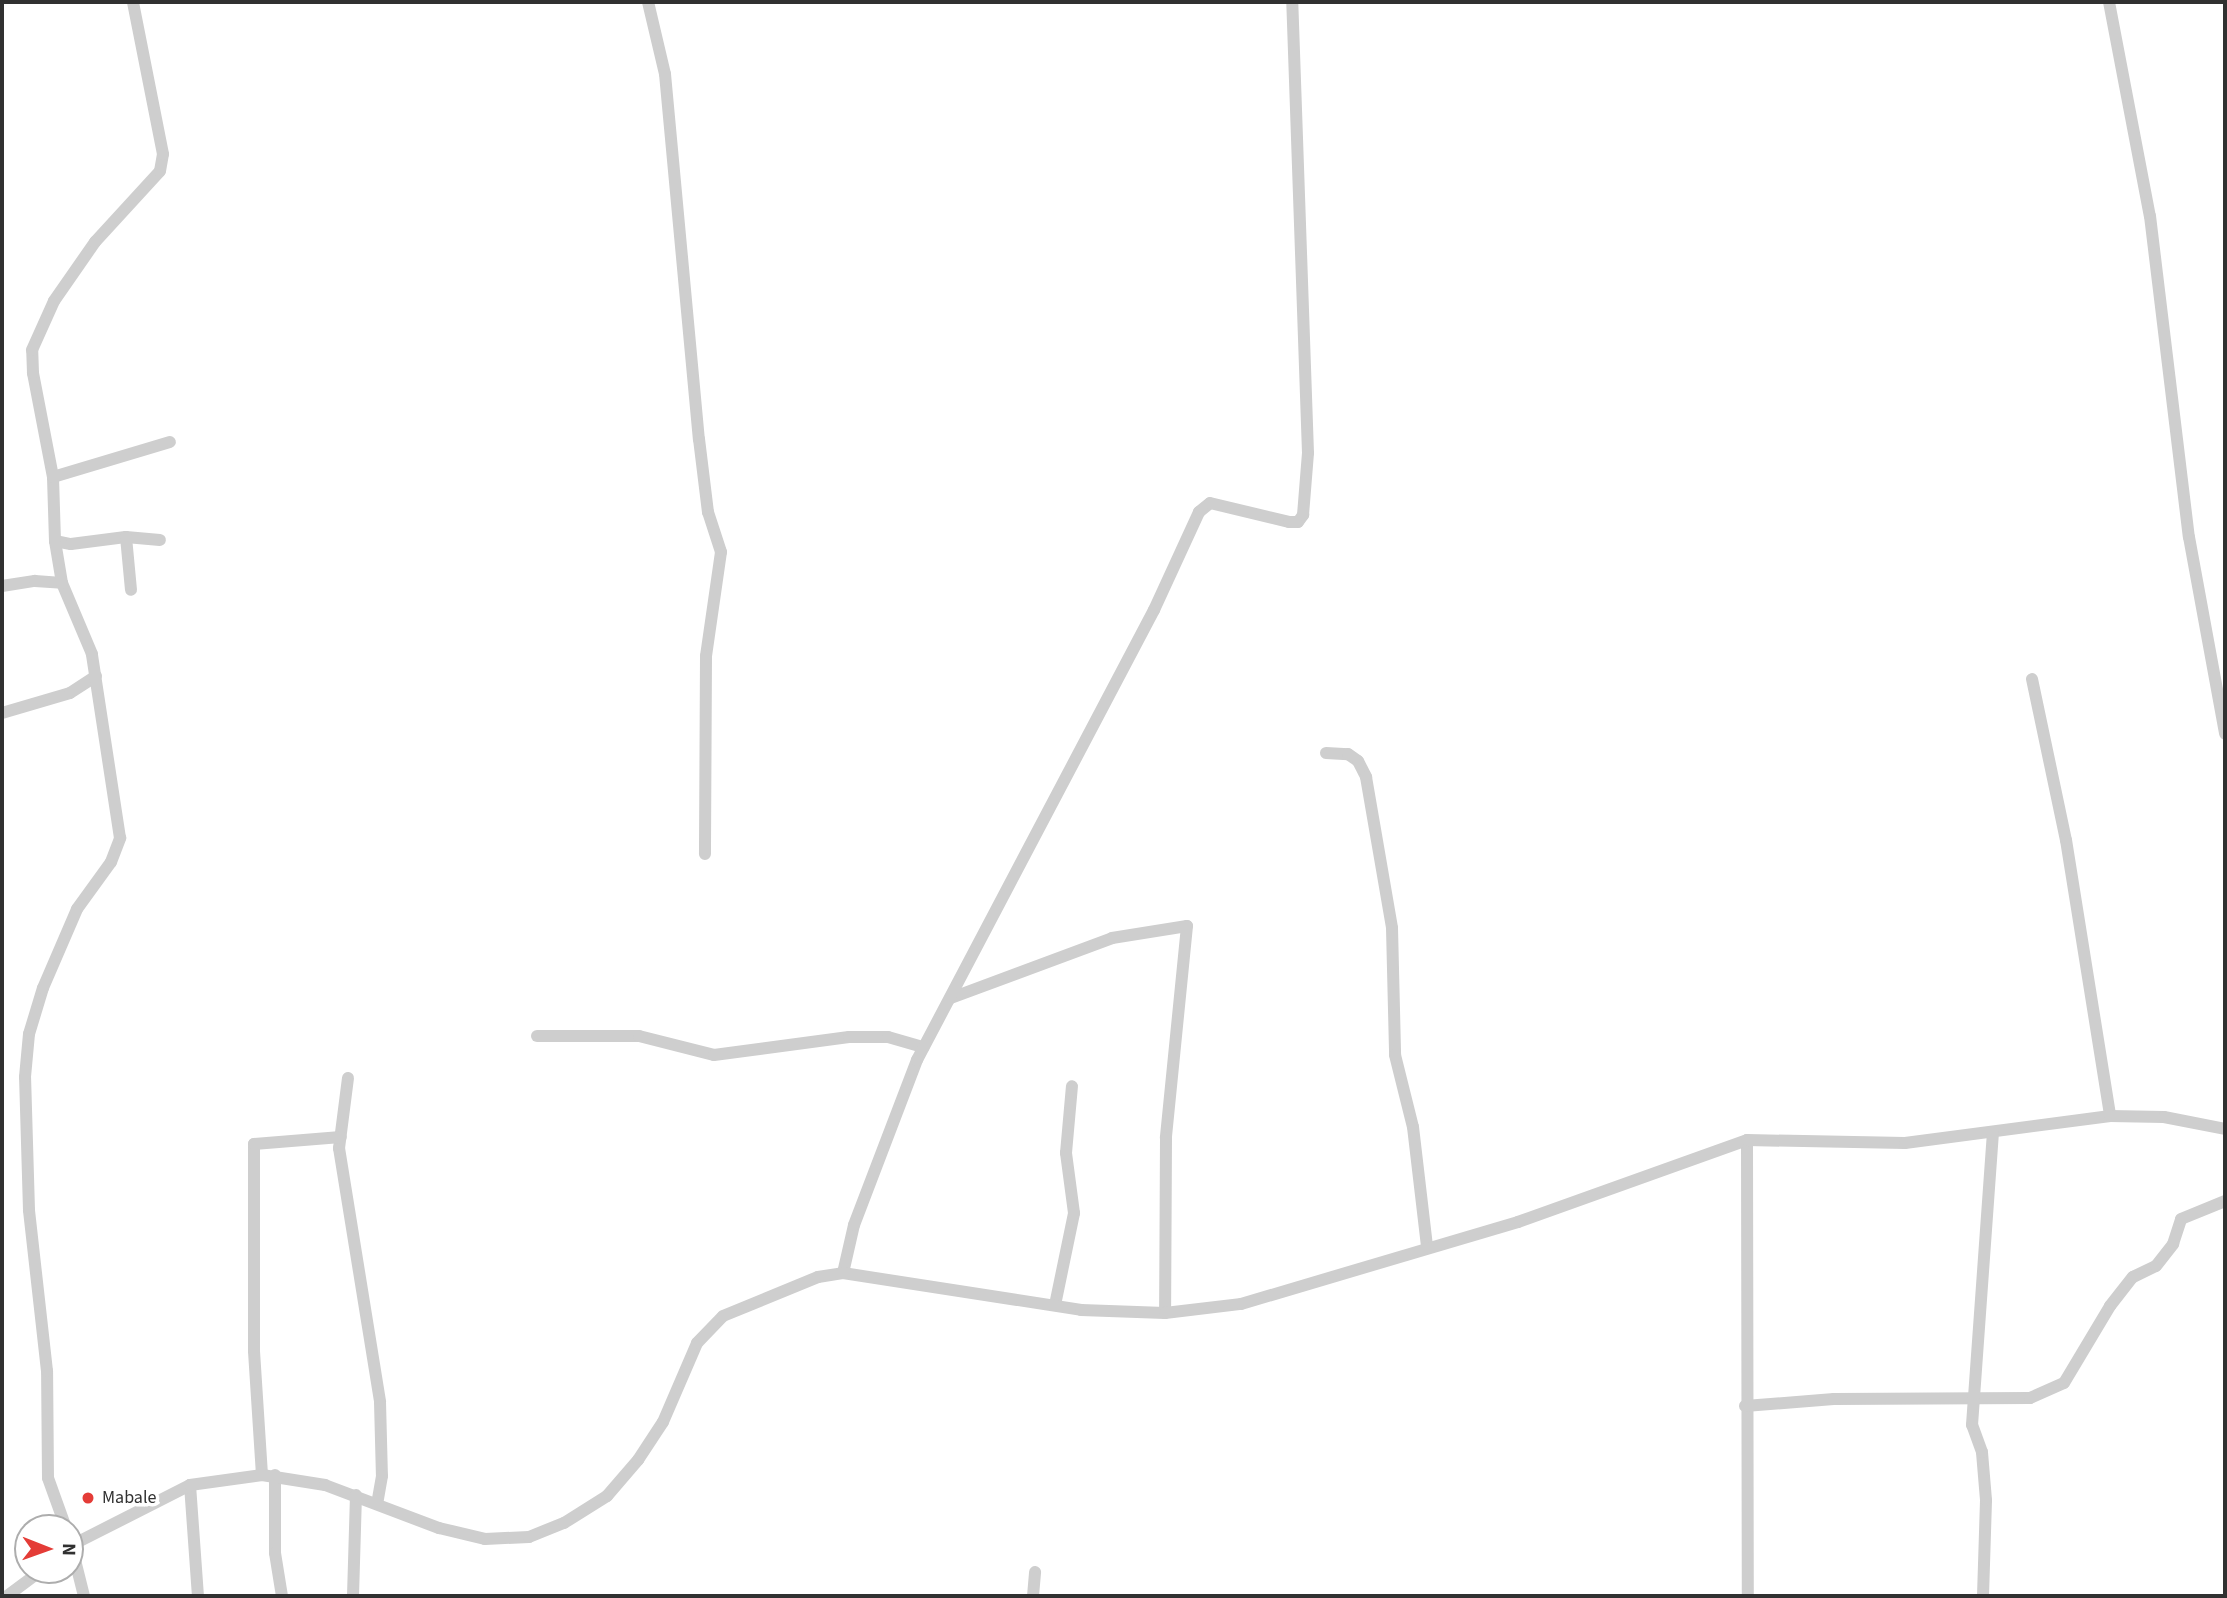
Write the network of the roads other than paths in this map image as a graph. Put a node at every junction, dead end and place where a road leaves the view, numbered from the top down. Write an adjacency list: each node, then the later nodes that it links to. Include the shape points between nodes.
1 (133, 2): 6 (street, via 163,154 160,171 95,242 54,300 32,350)
2 (648, 2): 18 (street, via 665,74 708,512 721,552 706,656)
3 (1292, 2): 19 (street, via 1308,453 1303,515 1289,523 1210,503 1202,507 1154,610)
4 (2109, 2): 16 (street, via 2150,216 2189,537)
5 (170, 442): 6 (street)
6 (53, 477): 9 (street)
7 (126, 537): 8 (street); 9 (street, via 71,544); 12 (street)
8 (160, 540)
9 (55, 541): 10 (street)
10 (62, 583): 11 (street); 13 (street, via 92,654)
11 (2, 586)
12 (131, 590)
13 (96, 676): 15 (street, via 70,693); 40 (street, via 120,838 111,862 77,909 43,988 29,1034 24,1077 29,1210 47,1371 48,1478)
14 (2032, 679): 24 (street, via 2066,841)
15 (2, 713)
16 (2225, 734)
17 (1326, 753): 30 (street, via 1348,754 1366,777 1392,928 1395,1055 1413,1127)
18 (705, 854)
19 (951, 998): 21 (street); 33 (street, via 1112,938 1187,926 1166,1138)
20 (537, 1036): 21 (street, via 639,1036 714,1055 849,1037 888,1037)
21 (924, 1046): 31 (street, via 854,1225)
22 (348, 1078): 27 (street)
23 (1072, 1086): 32 (street, via 1066,1153 1074,1213)
24 (2110, 1116): 25 (street, via 2164,1117); 26 (street)
25 (2225, 1129)
26 (1993, 1133): 28 (street, via 1905,1143); 34 (street)
27 (341, 1137): 36 (street, via 254,1144 254,1351); 39 (street, via 380,1402 382,1476)
28 (1746, 1140): 30 (street, via 1518,1222); 35 (street)
29 (2225, 1201): 34 (street, via 2181,1219 2173,1244 2155,1266 2133,1277 2110,1306 2064,1383 2030,1398)
30 (1427, 1246): 33 (street, via 1241,1304)
31 (843, 1273): 32 (street); 39 (street, via 789,1287 723,1316 697,1343 663,1422 638,1460 607,1496 565,1523 529,1537 485,1539 439,1528)
32 (1055, 1305): 33 (street)
33 (1165, 1313)
34 (1974, 1396): 35 (street); 50 (street, via 1972,1425 1982,1452 1987,1522)
35 (1745, 1406): 49 (street)
36 (268, 1475): 37 (street); 38 (street); 46 (street)
37 (190, 1485): 41 (street); 45 (street)
38 (355, 1495): 39 (street); 47 (street)
39 (377, 1503)
40 (61, 1514)
41 (84, 1538)
42 (1035, 1572): 48 (street)
43 (23, 1584): 44 (street)
44 (7, 1596)
45 (198, 1596)
46 (282, 1596)
47 (353, 1596)
48 (1033, 1596)
49 (1748, 1596)
50 (1983, 1596)

